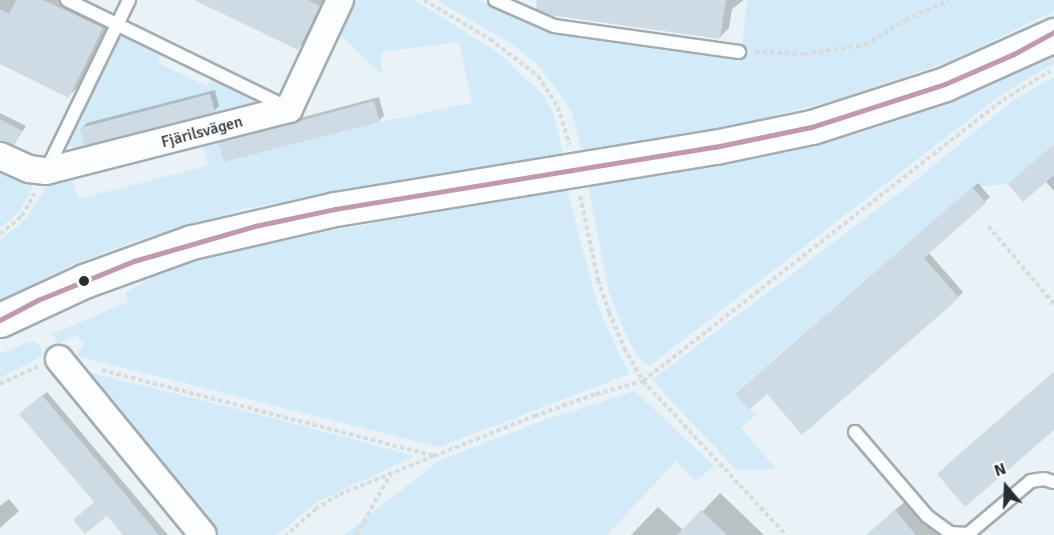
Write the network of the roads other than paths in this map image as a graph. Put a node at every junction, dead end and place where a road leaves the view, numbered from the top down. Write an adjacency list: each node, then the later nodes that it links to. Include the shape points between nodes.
1 (67, 0): 5 (lane)
2 (129, 0): 5 (lane)
3 (340, 0): 8 (street)
4 (495, 0): 7 (lane, via 554,26)
5 (117, 25): 8 (lane); 10 (lane)
6 (1052, 43): 11 (main road, via 945,84 812,127 715,147 335,209 192,242 94,277)
7 (739, 52)
8 (289, 109): 10 (street, Fjärilsvägen)
9 (0, 156): 10 (street, Fjärilsvägen, via 29,169)
10 (46, 171)
11 (0, 321)
12 (59, 359): 15 (street)
13 (855, 432): 16 (lane, via 938,527)
14 (1054, 482): 16 (lane, via 1031,481)
15 (203, 535)
16 (968, 535)

